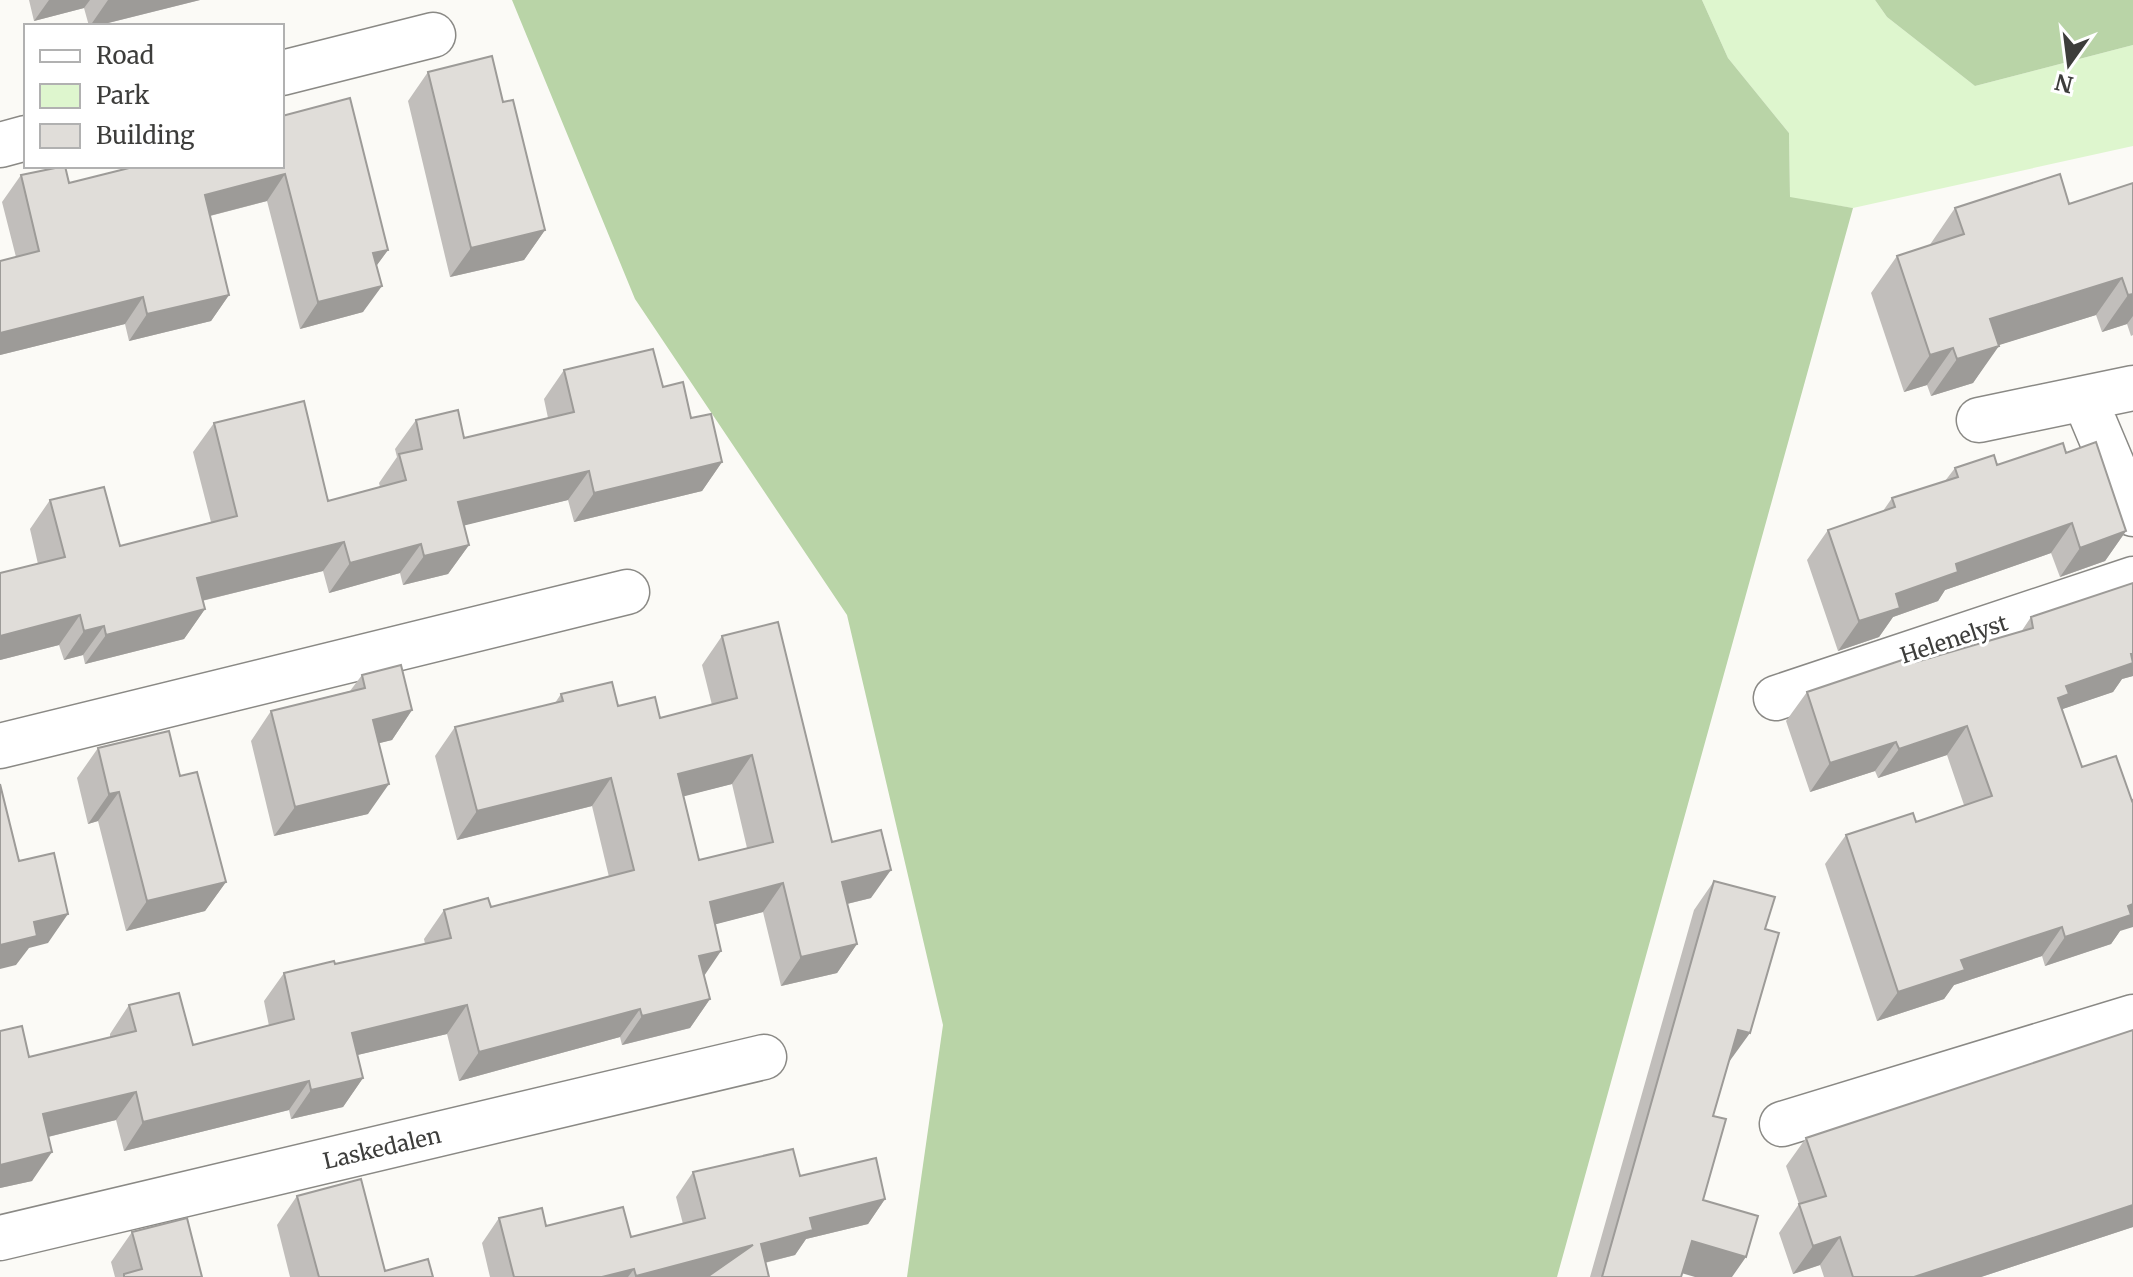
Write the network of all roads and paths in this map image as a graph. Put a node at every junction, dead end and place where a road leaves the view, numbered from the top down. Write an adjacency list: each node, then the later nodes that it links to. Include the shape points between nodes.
1 (433, 35): 2 (street)
2 (284, 72)
3 (24, 139): 4 (street)
4 (0, 145)
5 (2133, 388): 6 (street)
6 (2085, 400): 7 (street); 8 (street)
7 (1979, 420)
8 (2133, 514)
9 (2133, 579): 11 (street, Helenelyst)
10 (627, 592): 12 (street)
11 (1776, 698)
12 (0, 746)
13 (2133, 1017): 15 (street)
14 (764, 1057): 16 (street, Laskedalen)
15 (1782, 1124)
16 (0, 1238)

